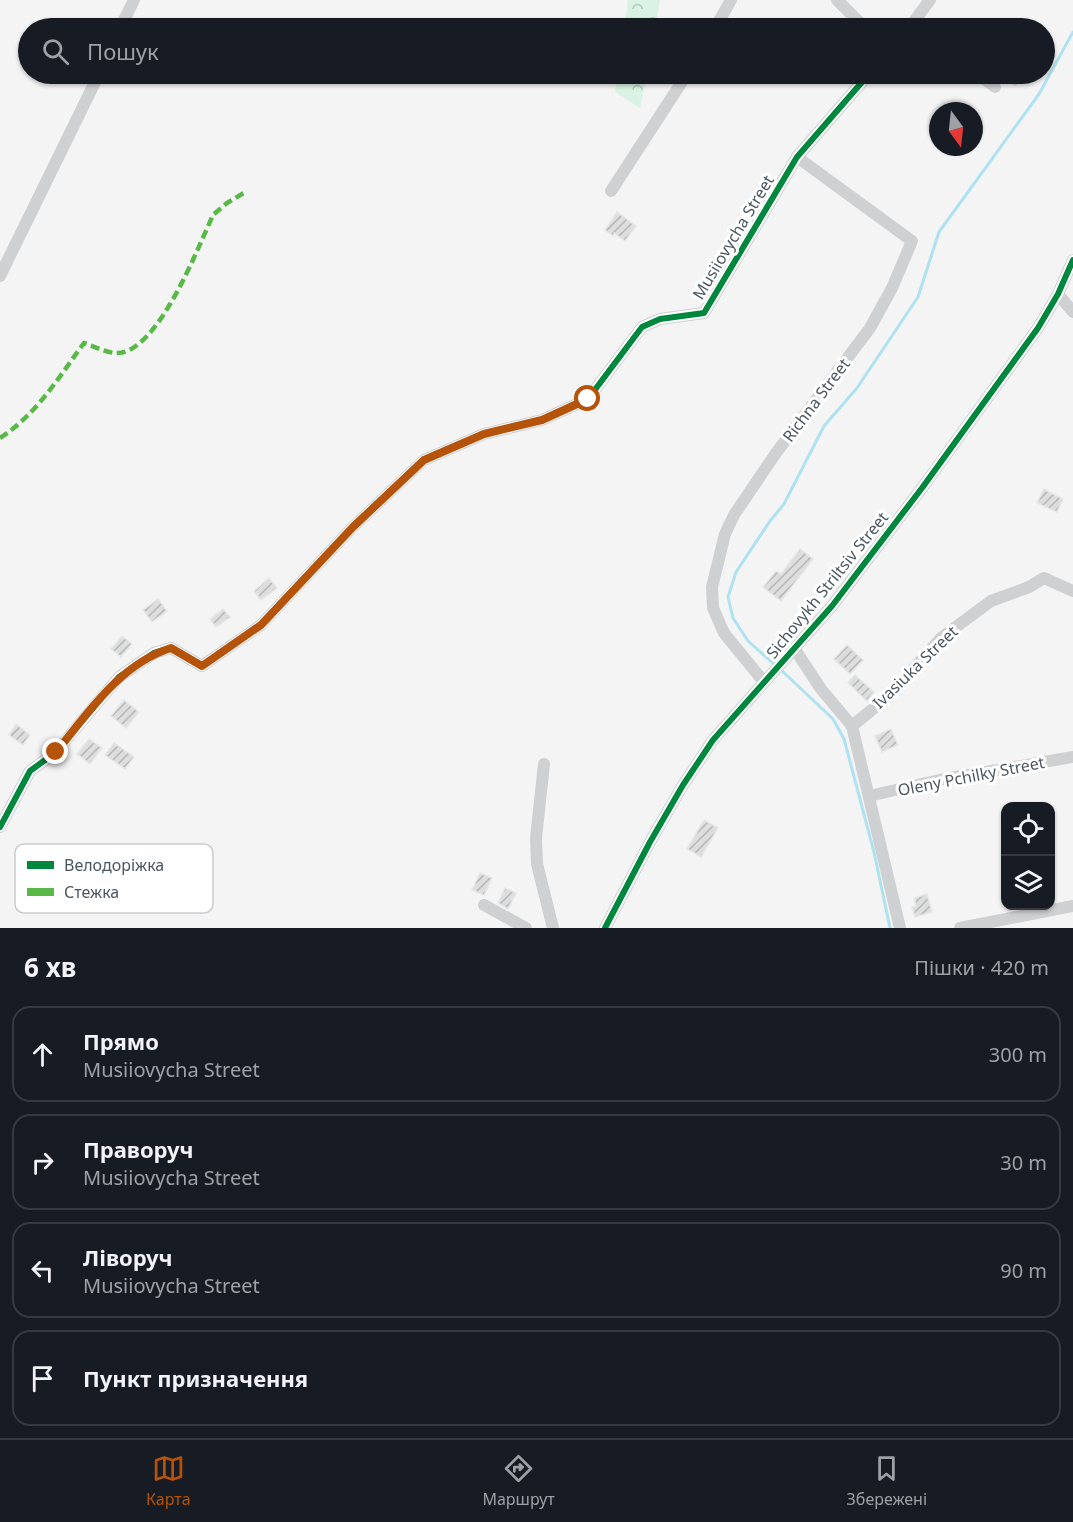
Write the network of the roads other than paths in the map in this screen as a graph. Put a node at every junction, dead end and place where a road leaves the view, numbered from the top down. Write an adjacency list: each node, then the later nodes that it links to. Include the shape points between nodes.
1 (134, 0): 5 (street)
2 (731, 0): 6 (street)
3 (837, 0): 7 (street)
4 (930, 0): 8 (street)
5 (125, 18)
6 (721, 18)
7 (855, 18)
8 (920, 18)
9 (94, 84): 17 (street)
10 (681, 84): 15 (street)
11 (860, 84): 14 (street, Musiiovycha Street)
12 (991, 84): 13 (street)
13 (995, 87)
14 (797, 157): 22 (street, Richna Street, via 912,241 870,328 776,453 724,534 712,587 713,609 724,633); 27 (street, Musiiovycha Street, via 704,313 660,319 642,327 588,399 542,420 484,434 424,460 353,527 261,625 202,666 171,648 154,653 119,677 56,752 30,771)
15 (611, 191)
16 (1073, 260): 18 (street, Sichovykh Striltsiv Street)
17 (0, 276)
18 (1058, 294): 19 (street); 21 (street, Sichovykh Striltsiv Street, via 1038,328 922,488 832,606)
19 (1073, 312)
20 (1073, 591): 23 (street, Ivasiuka Street, via 1044,578 990,601 940,638 890,695)
21 (794, 648): 22 (street, Sichovykh Striltsiv Street); 23 (street)
22 (768, 677): 32 (street, Sichovykh Striltsiv Street, via 713,740 683,785)
23 (852, 726): 26 (street)
24 (1073, 757): 26 (street, Oleny Pchilky Street, via 976,772)
25 (544, 764): 31 (street, via 537,821 537,864)
26 (869, 796): 33 (street)
27 (0, 827)
28 (484, 905): 30 (street)
29 (1073, 906): 34 (street)
30 (526, 928)
31 (553, 928)
32 (605, 928)
33 (900, 928)
34 (960, 928)

